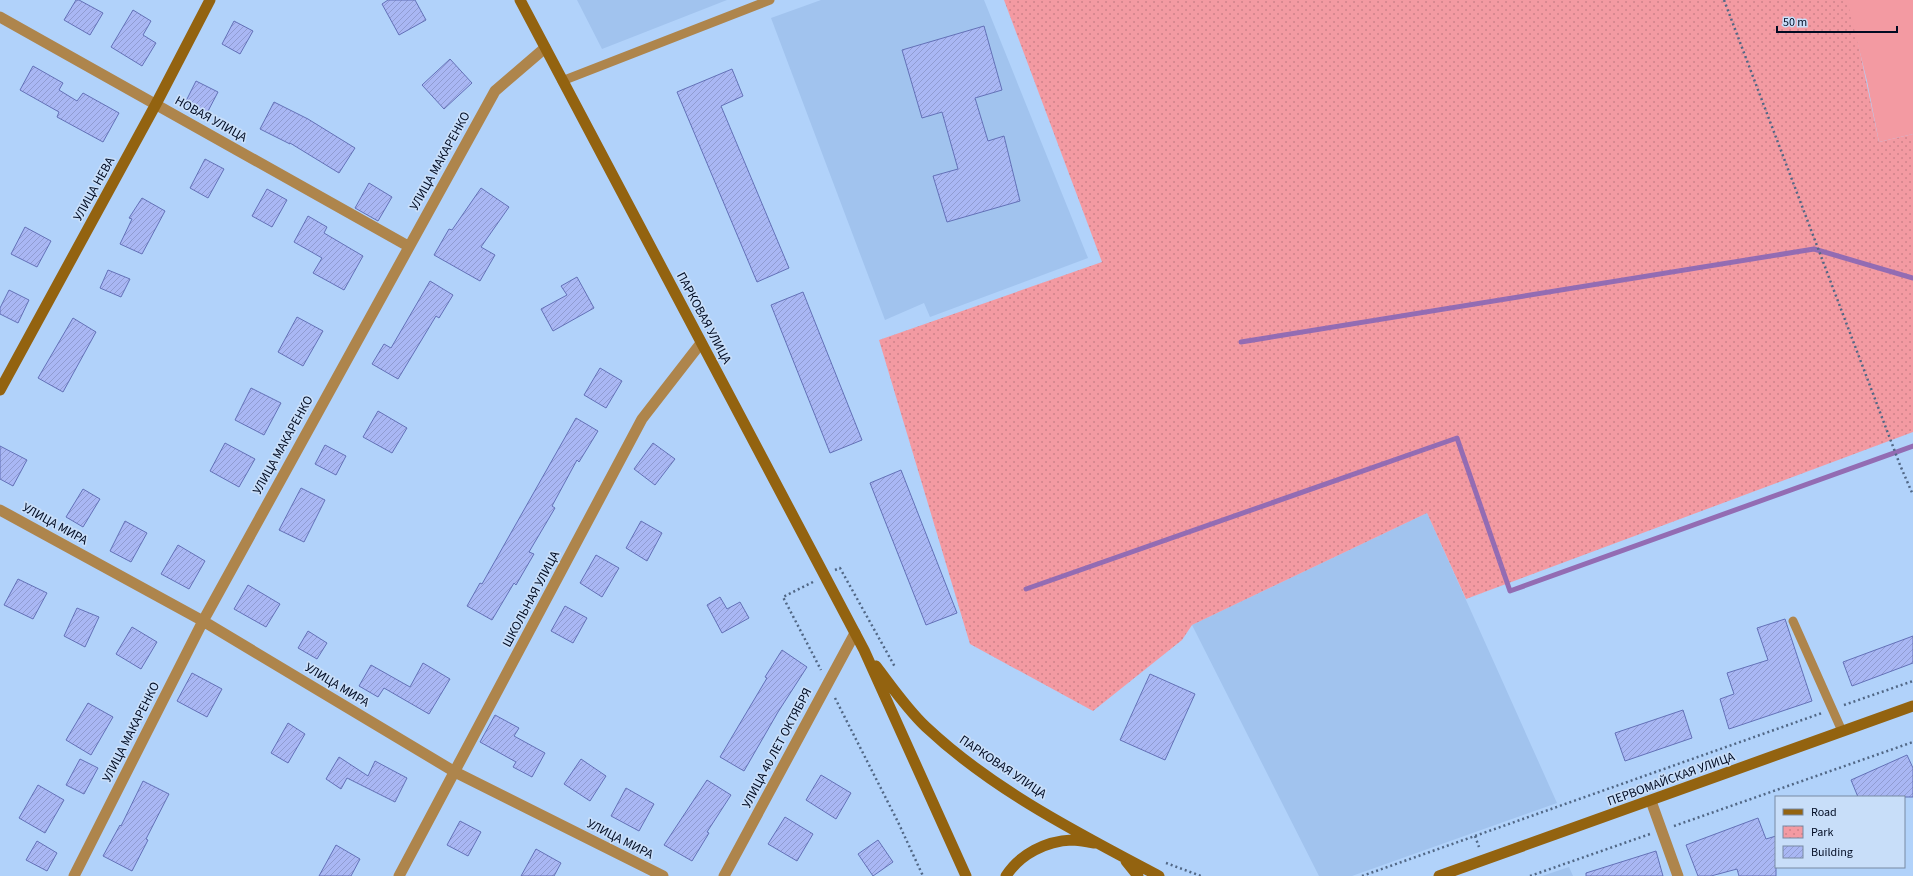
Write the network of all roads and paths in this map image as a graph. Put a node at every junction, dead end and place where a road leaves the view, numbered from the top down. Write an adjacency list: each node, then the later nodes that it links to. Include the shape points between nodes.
1 (210, 0): 8 (main road, УЛИЦА НЕВА)
2 (520, 0): 6 (main road, ПАРКОВАЯ УЛИЦА)
3 (770, 0): 7 (lane)
4 (1724, 0): 12 (path)
5 (0, 17): 8 (street, НОВАЯ УЛИЦА)
6 (545, 48): 7 (main road, ПАРКОВАЯ УЛИЦА); 9 (street, УЛИЦА МАКАРЕНКО, via 495,91)
7 (562, 81): 10 (main road, ПАРКОВАЯ УЛИЦА)
8 (156, 104): 9 (street, НОВАЯ УЛИЦА); 11 (main road, УЛИЦА НЕВА)
9 (408, 246): 14 (street, УЛИЦА МАКАРЕНКО)
10 (701, 343): 16 (main road, ПАРКОВАЯ УЛИЦА); 23 (street, ШКОЛЬНАЯ УЛИЦА, via 642,418)
11 (0, 390)
12 (1913, 495)
13 (0, 510): 14 (street, УЛИЦА МИРА)
14 (203, 621): 23 (street, УЛИЦА МИРА); 27 (street, УЛИЦА МАКАРЕНКО)
15 (1793, 621): 20 (lane)
16 (855, 633): 17 (main road, ПАРКОВАЯ УЛИЦА); 30 (street, УЛИЦА 40 ЛЕТ ОКТЯБРЯ)
17 (864, 650): 26 (main road, ПАРКОВАЯ УЛИЦА, via 901,700 951,749 1014,794); 31 (main road, ПАРКОВАЯ УЛИЦА)
18 (1913, 681): 20 (path)
19 (1913, 706): 21 (main road, ПЕРВОМАЙСКАЯ УЛИЦА)
20 (1833, 709): 21 (lane); 35 (path)
21 (1842, 730): 24 (main road, ПЕРВОМАЙСКАЯ УЛИЦА)
22 (1913, 742): 25 (path)
23 (455, 772): 28 (street, ШКОЛЬНАЯ УЛИЦА); 29 (street, УЛИЦА МИРА)
24 (1651, 801): 25 (street); 36 (main road, ПЕРВОМАЙСКАЯ УЛИЦА)
25 (1662, 830): 37 (path); 38 (street)
26 (1111, 851): 32 (main road, via 1096,844 1073,840 1049,843 1028,853 1010,868); 33 (main road, via 1125,860); 34 (main road)
27 (74, 876)
28 (399, 876)
29 (663, 876)
30 (724, 876)
31 (966, 876)
32 (1006, 876)
33 (1138, 876)
34 (1159, 876)
35 (1362, 876)
36 (1439, 876)
37 (1530, 876)
38 (1678, 876)

